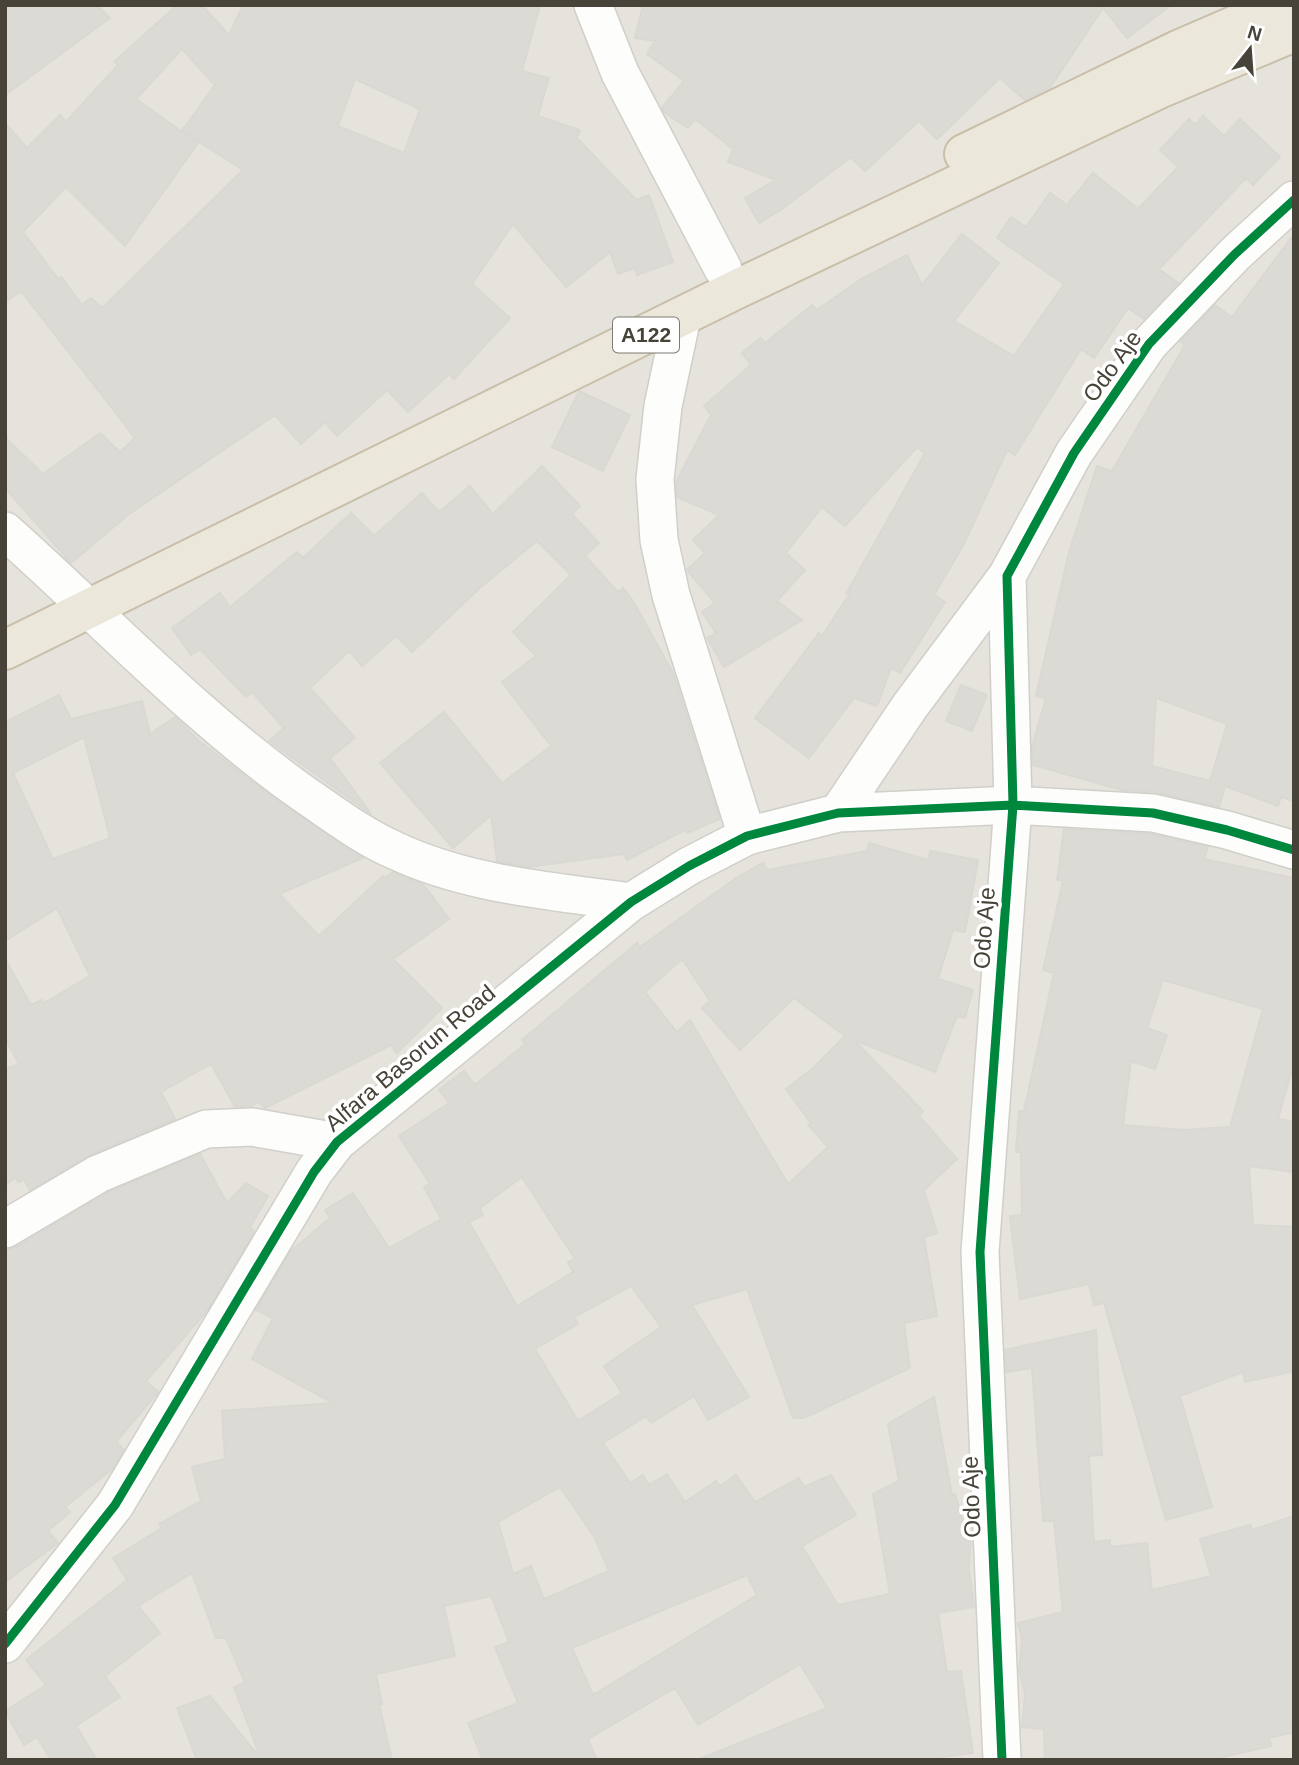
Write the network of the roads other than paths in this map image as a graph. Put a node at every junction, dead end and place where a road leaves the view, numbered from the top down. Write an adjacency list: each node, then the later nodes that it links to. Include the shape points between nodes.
1 (593, 5): 5 (street, via 620,73)
2 (1282, 5): 5 (highway, A122, via 1178,50)
3 (1294, 32): 6 (highway, A122, via 1159,89)
4 (1294, 200): 8 (street, Odo Aje, via 1149,344 1074,453)
5 (723, 269): 9 (highway, A122)
6 (682, 317): 9 (highway, A122); 14 (street, via 663,406 655,479 659,540 671,595)
7 (5, 531): 9 (street)
8 (1007, 576): 12 (street, Odo Aje); 13 (street, Odo Aje)
9 (82, 599): 10 (highway, A122); 11 (highway, A122); 16 (street, via 160,676 258,761 393,850 463,876)
10 (5, 624)
11 (5, 650)
12 (1013, 805): 13 (street, Alfara Basorun Road); 15 (street, Alfara Basorun Road, via 1153,813); 20 (street, Odo Aje, via 980,1252)
13 (838, 813): 14 (street, Alfara Basorun Road)
14 (747, 836): 16 (street, Alfara Basorun Road)
15 (1294, 850)
16 (631, 902): 17 (street, Alfara Basorun Road)
17 (337, 1142): 18 (street, via 252,1127 206,1129 98,1174); 19 (street, Alfara Basorun Road, via 295,1203 114,1505)
18 (5, 1230)
19 (5, 1644)
20 (1002, 1760)

